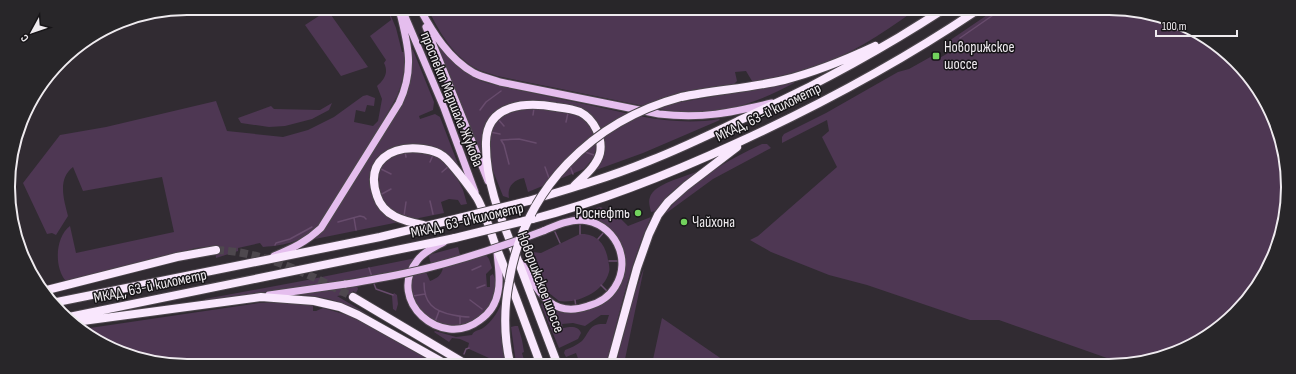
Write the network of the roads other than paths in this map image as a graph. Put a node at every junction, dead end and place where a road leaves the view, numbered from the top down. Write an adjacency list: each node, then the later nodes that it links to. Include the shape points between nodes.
1 (402, 15): 18 (main road, via 410,61 399,103 321,228 298,246)
2 (404, 15): 12 (main road, проспект Маршала Жукова, via 439,96)
3 (421, 15): 10 (main road, проспект Маршала Жукова)
4 (423, 15): 8 (main road, via 440,42 463,65 485,78 500,82 676,116 726,114)
5 (935, 15): 7 (highway)
6 (970, 15): 9 (highway, МКАД, 63-й километр, via 851,87)
7 (916, 27): 8 (highway, МКАД, 63-й километр, via 812,87); 27 (highway, bridge, via 810,73 681,97 637,113 595,138 562,168 543,194 519,243 506,295 505,317)
8 (787, 98): 11 (highway, МКАД, 63-й километр, via 648,162)
9 (754, 135): 14 (highway, МКАД, 63-й километр, bridge, via 666,174 564,210); 30 (highway, via 686,186 658,215 637,268)
10 (491, 188): 11 (highway, Новорижское шоссе, via 486,141 489,126 506,109 528,104 580,112 593,124 598,134 599,154 587,173); 15 (highway, Новорижское шоссе)
11 (572, 188): 13 (highway, МКАД, 63-й километр, bridge)
12 (478, 199): 13 (highway, Новорижское шоссе, via 447,160 437,152 409,148 391,152 375,171 377,198 393,216); 16 (highway, Новорижское шоссе)
13 (428, 225): 18 (highway, МКАД, 63-й километр)
14 (452, 239): 16 (main road, via 417,260 410,270 408,282 413,305 420,315 431,324 447,329 471,326 485,316 495,302 499,291); 23 (highway, МКАД, 63-й километр)
15 (512, 245): 20 (main road, bridge, via 537,290 559,308 568,310 594,304 610,294 619,280 622,262 618,244 609,232 598,224 580,220 560,224 448,263 346,284); 29 (highway, Новорижское шоссе)
16 (497, 248): 28 (highway, Новорижское шоссе)
17 (216, 250): 19 (highway, via 177,257)
18 (267, 259): 22 (highway, МКАД, 63-й километр)
19 (49, 289)
20 (261, 297): 24 (highway); 25 (highway, via 314,301 340,307)
21 (353, 297): 26 (highway)
22 (59, 301)
23 (74, 316)
24 (80, 321)
25 (437, 359)
26 (458, 359)
27 (510, 359)
28 (539, 359)
29 (555, 359)
30 (612, 359)

